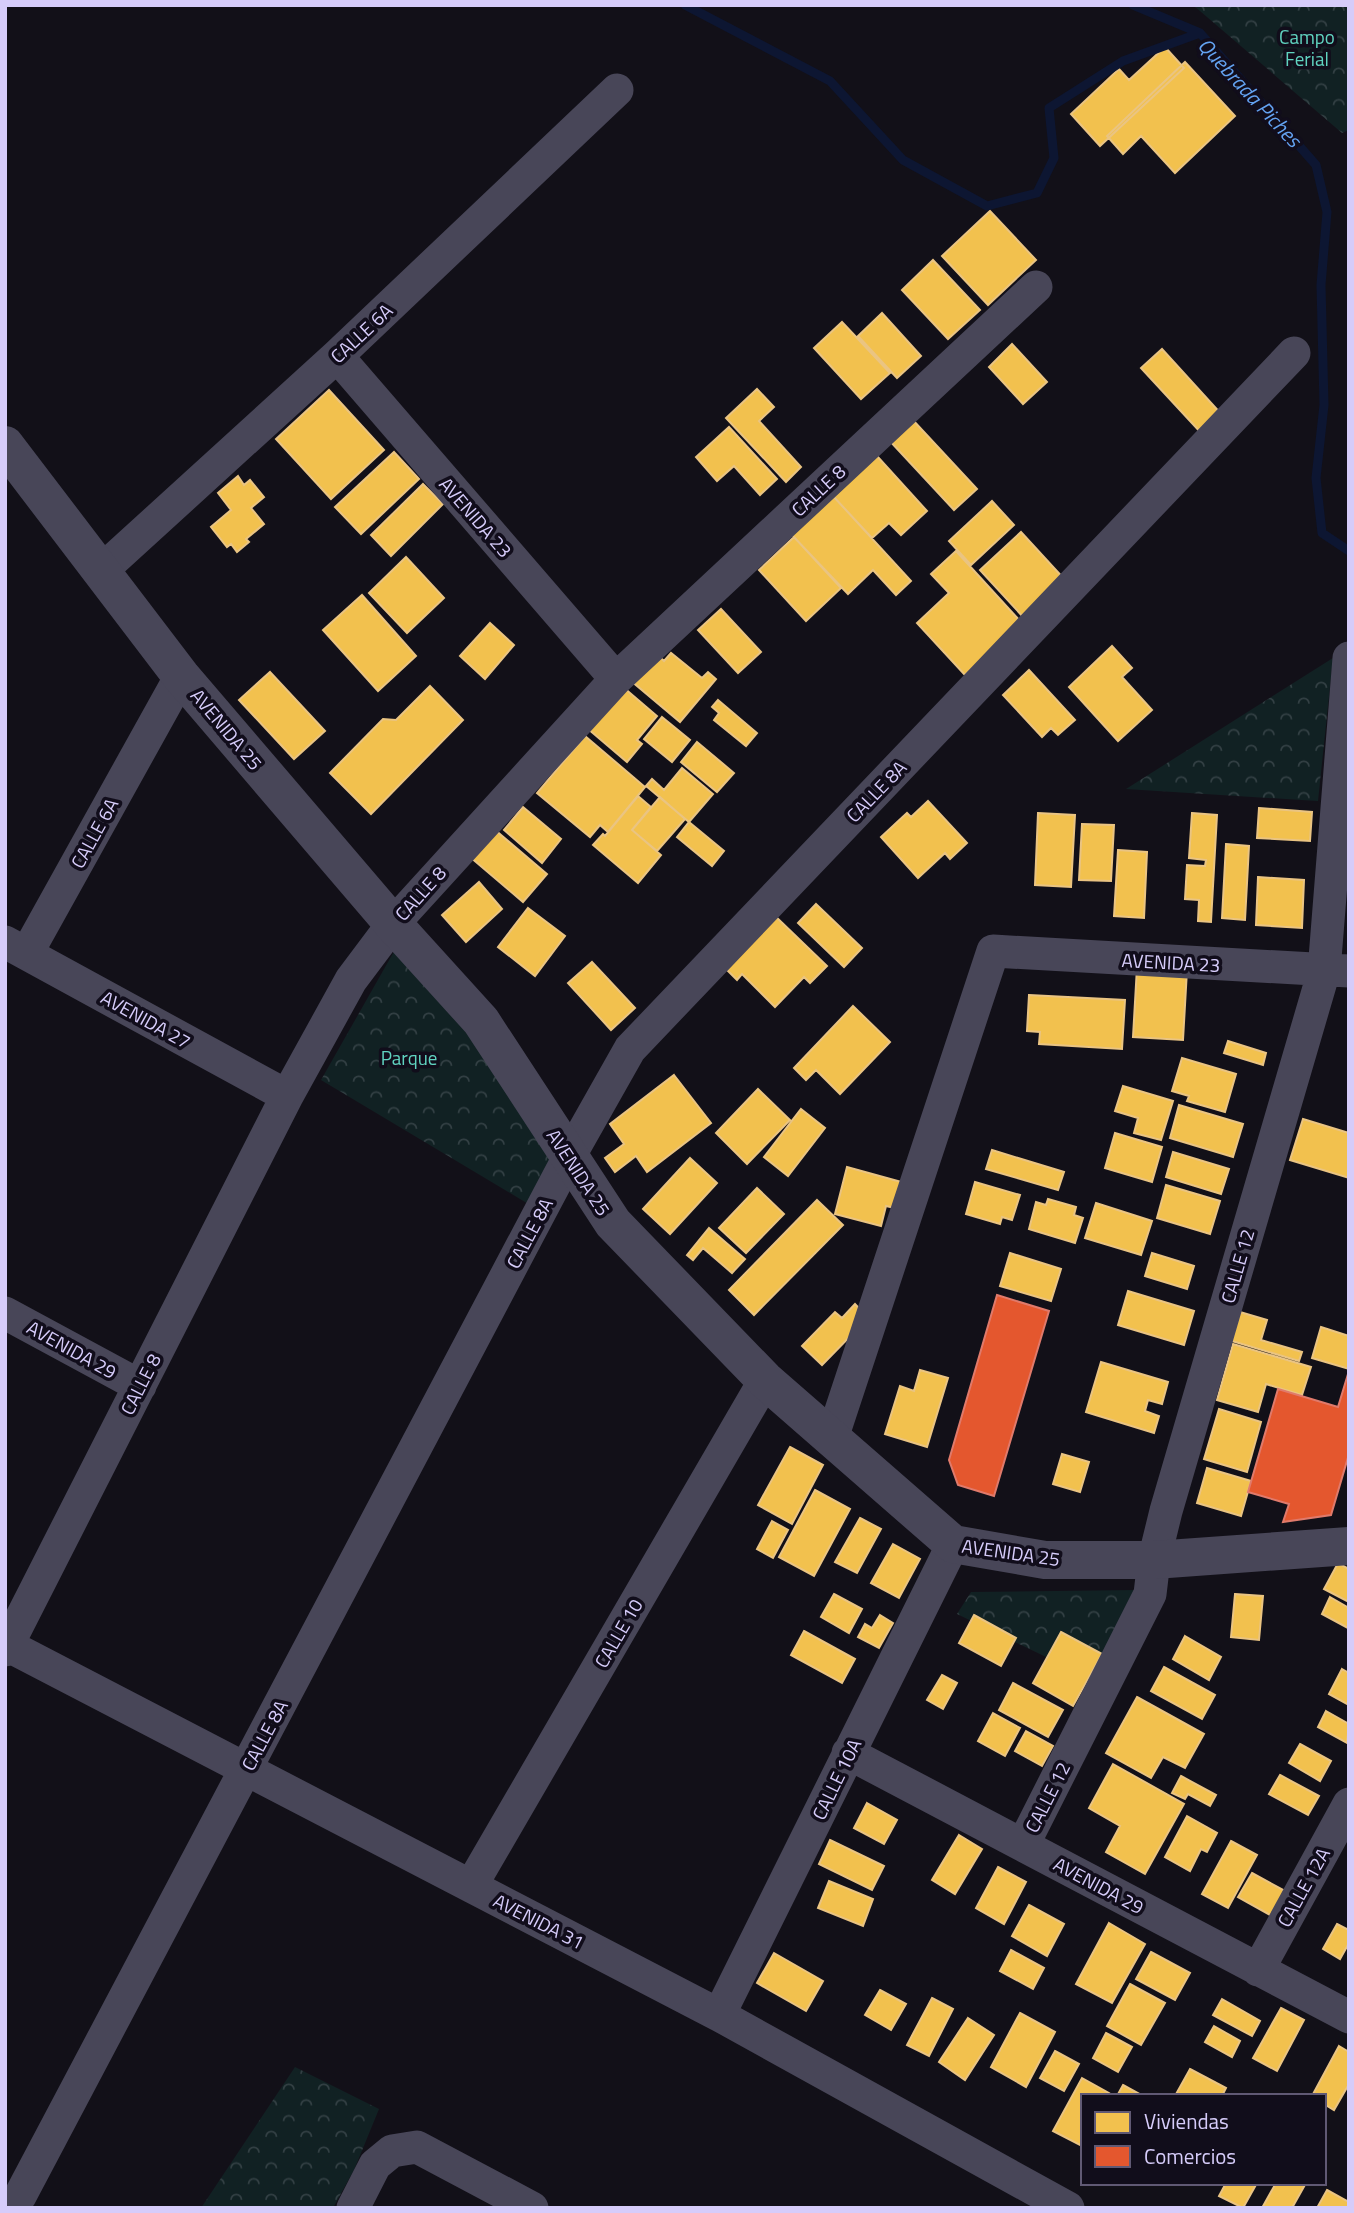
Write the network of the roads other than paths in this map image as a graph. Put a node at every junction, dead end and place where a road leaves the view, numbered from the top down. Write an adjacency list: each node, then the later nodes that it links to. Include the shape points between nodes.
1 (617, 90): 4 (street, CALLE 6A)
2 (1036, 287): 9 (street, CALLE 8)
3 (1294, 353): 14 (street, CALLE 8A, via 630,1049)
4 (337, 356): 6 (street, CALLE 6A); 9 (street, AVENIDA 23)
5 (5, 445): 6 (street, AVENIDA 25)
6 (101, 571): 8 (street, AVENIDA 25)
7 (1349, 658): 12 (street, CALLE 12)
8 (181, 676): 10 (street, AVENIDA 25); 11 (street, CALLE 6A)
9 (616, 679): 10 (street, CALLE 8)
10 (393, 924): 13 (street, CALLE 8, via 351,980); 14 (street, AVENIDA 25, via 481,1021)
11 (16, 948): 13 (street, AVENIDA 27)
12 (1336, 971): 18 (street, AVENIDA 23, via 993,951); 21 (street, CALLE 12)
13 (287, 1096): 17 (street, CALLE 8)
14 (569, 1157): 16 (street, AVENIDA 25, via 613,1223); 24 (street, CALLE 8A)
15 (5, 1313): 17 (street, AVENIDA 29)
16 (765, 1380): 18 (street, AVENIDA 25); 27 (street, CALLE 10)
17 (140, 1386): 22 (street, CALLE 8)
18 (832, 1438): 19 (street, AVENIDA 25)
19 (953, 1544): 21 (street, AVENIDA 25, via 1045,1560); 23 (street, CALLE 10A)
20 (1349, 1546): 21 (street, AVENIDA 25)
21 (1154, 1560): 26 (street, CALLE 12, via 1150,1594)
22 (6, 1646): 24 (street, AVENIDA 31)
23 (848, 1753): 26 (street, AVENIDA 29); 29 (street, CALLE 10A)
24 (246, 1769): 27 (street, AVENIDA 31); 31 (street, CALLE 8A)
25 (1349, 1804): 28 (street, CALLE 12A)
26 (1023, 1845): 28 (street, AVENIDA 29)
27 (471, 1886): 29 (street, AVENIDA 31)
28 (1258, 1970): 30 (street, AVENIDA 29)
29 (719, 2015): 34 (street, AVENIDA 31)
30 (1349, 2017)
31 (20, 2196)
32 (353, 2208): 33 (street, via 375,2165 392,2151 417,2147)
33 (532, 2208)
34 (1068, 2208)

